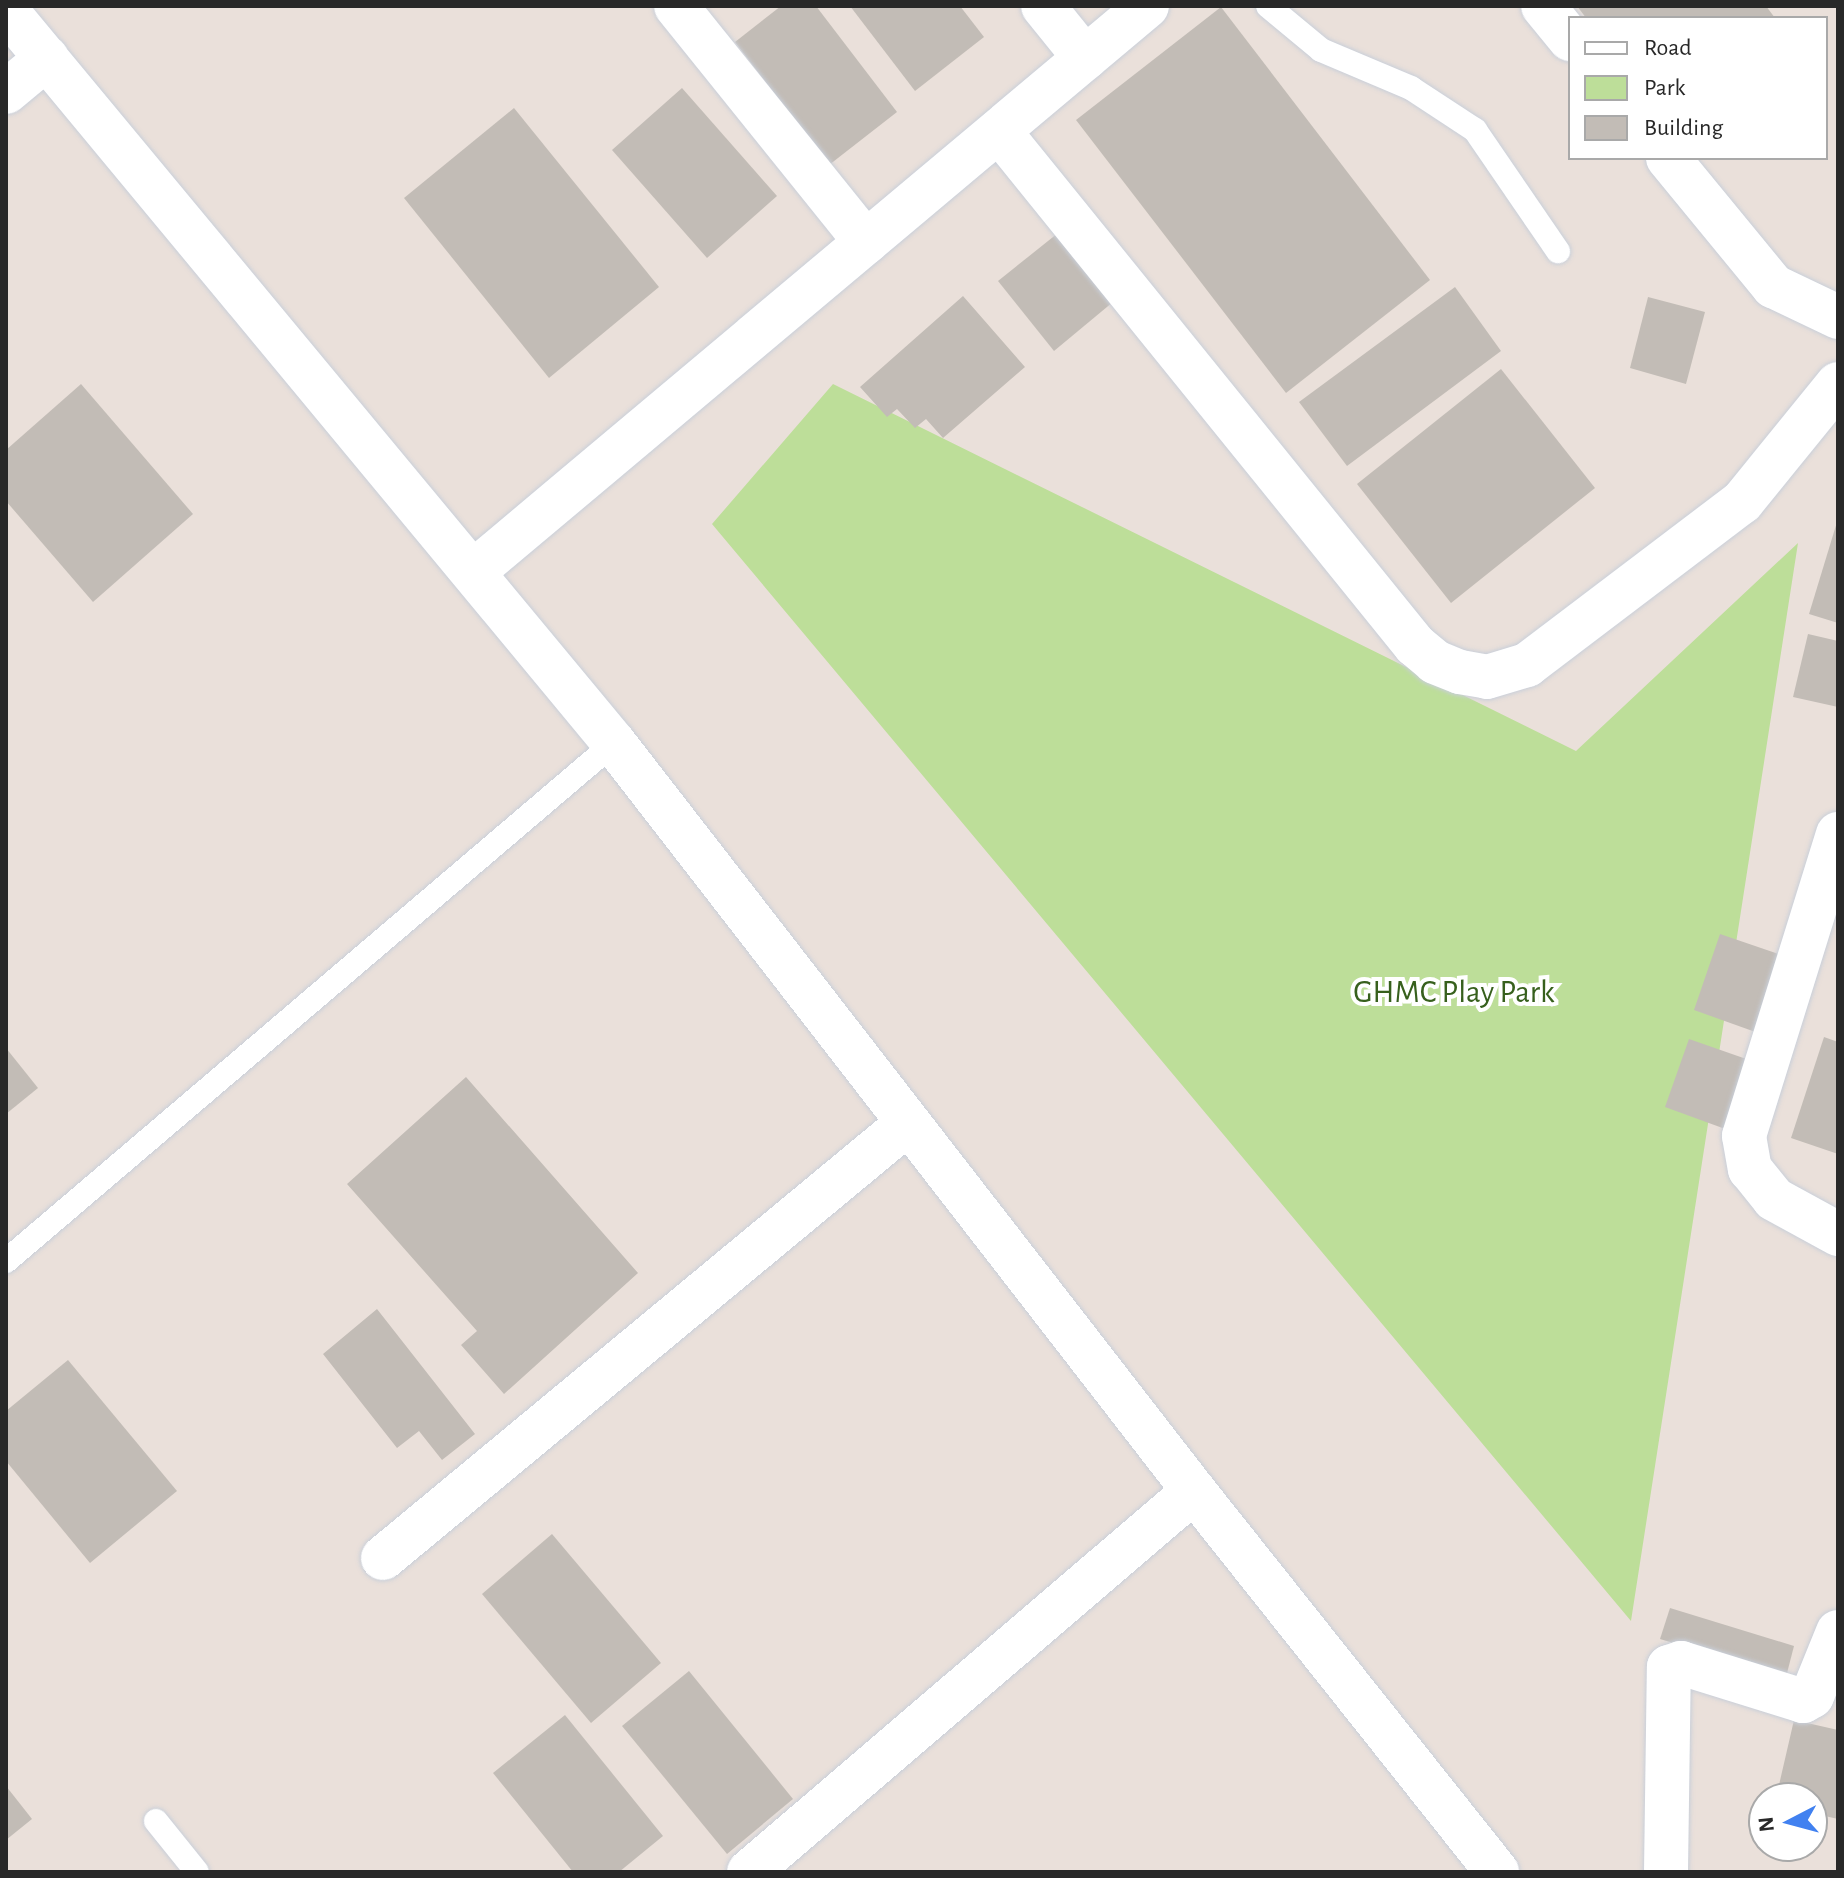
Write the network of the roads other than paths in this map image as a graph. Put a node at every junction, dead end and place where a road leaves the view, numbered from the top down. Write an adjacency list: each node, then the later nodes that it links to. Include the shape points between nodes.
1 (676, 6): 13 (street)
2 (1043, 6): 9 (street)
3 (1147, 6): 9 (street)
4 (1268, 6): 14 (lane, via 1321,50 1411,88 1475,130)
5 (1543, 6): 7 (street)
6 (6, 10): 8 (street)
7 (1568, 37)
8 (47, 58): 10 (street); 17 (street)
9 (1085, 58): 11 (street)
10 (6, 92)
11 (999, 131): 13 (street); 16 (street, via 1415,645 1435,662 1460,672 1487,677 1527,665 1742,502)
12 (1670, 160): 15 (street, via 1773,286)
13 (866, 242): 17 (street)
14 (1558, 251)
15 (1838, 317)
16 (1838, 384)
17 (473, 572): 18 (street)
18 (614, 743): 20 (street); 22 (lane)
19 (1838, 834): 21 (street, via 1744,1136 1750,1169 1774,1199)
20 (908, 1123): 23 (street); 24 (street)
21 (1838, 1234)
22 (6, 1261)
23 (1194, 1491): 28 (street); 29 (street)
24 (383, 1558)
25 (1838, 1632): 30 (street, via 1812,1696 1803,1701 1681,1663 1669,1667)
26 (156, 1821): 27 (lane)
27 (197, 1872)
28 (749, 1872)
29 (1497, 1872)
30 (1666, 1872)

